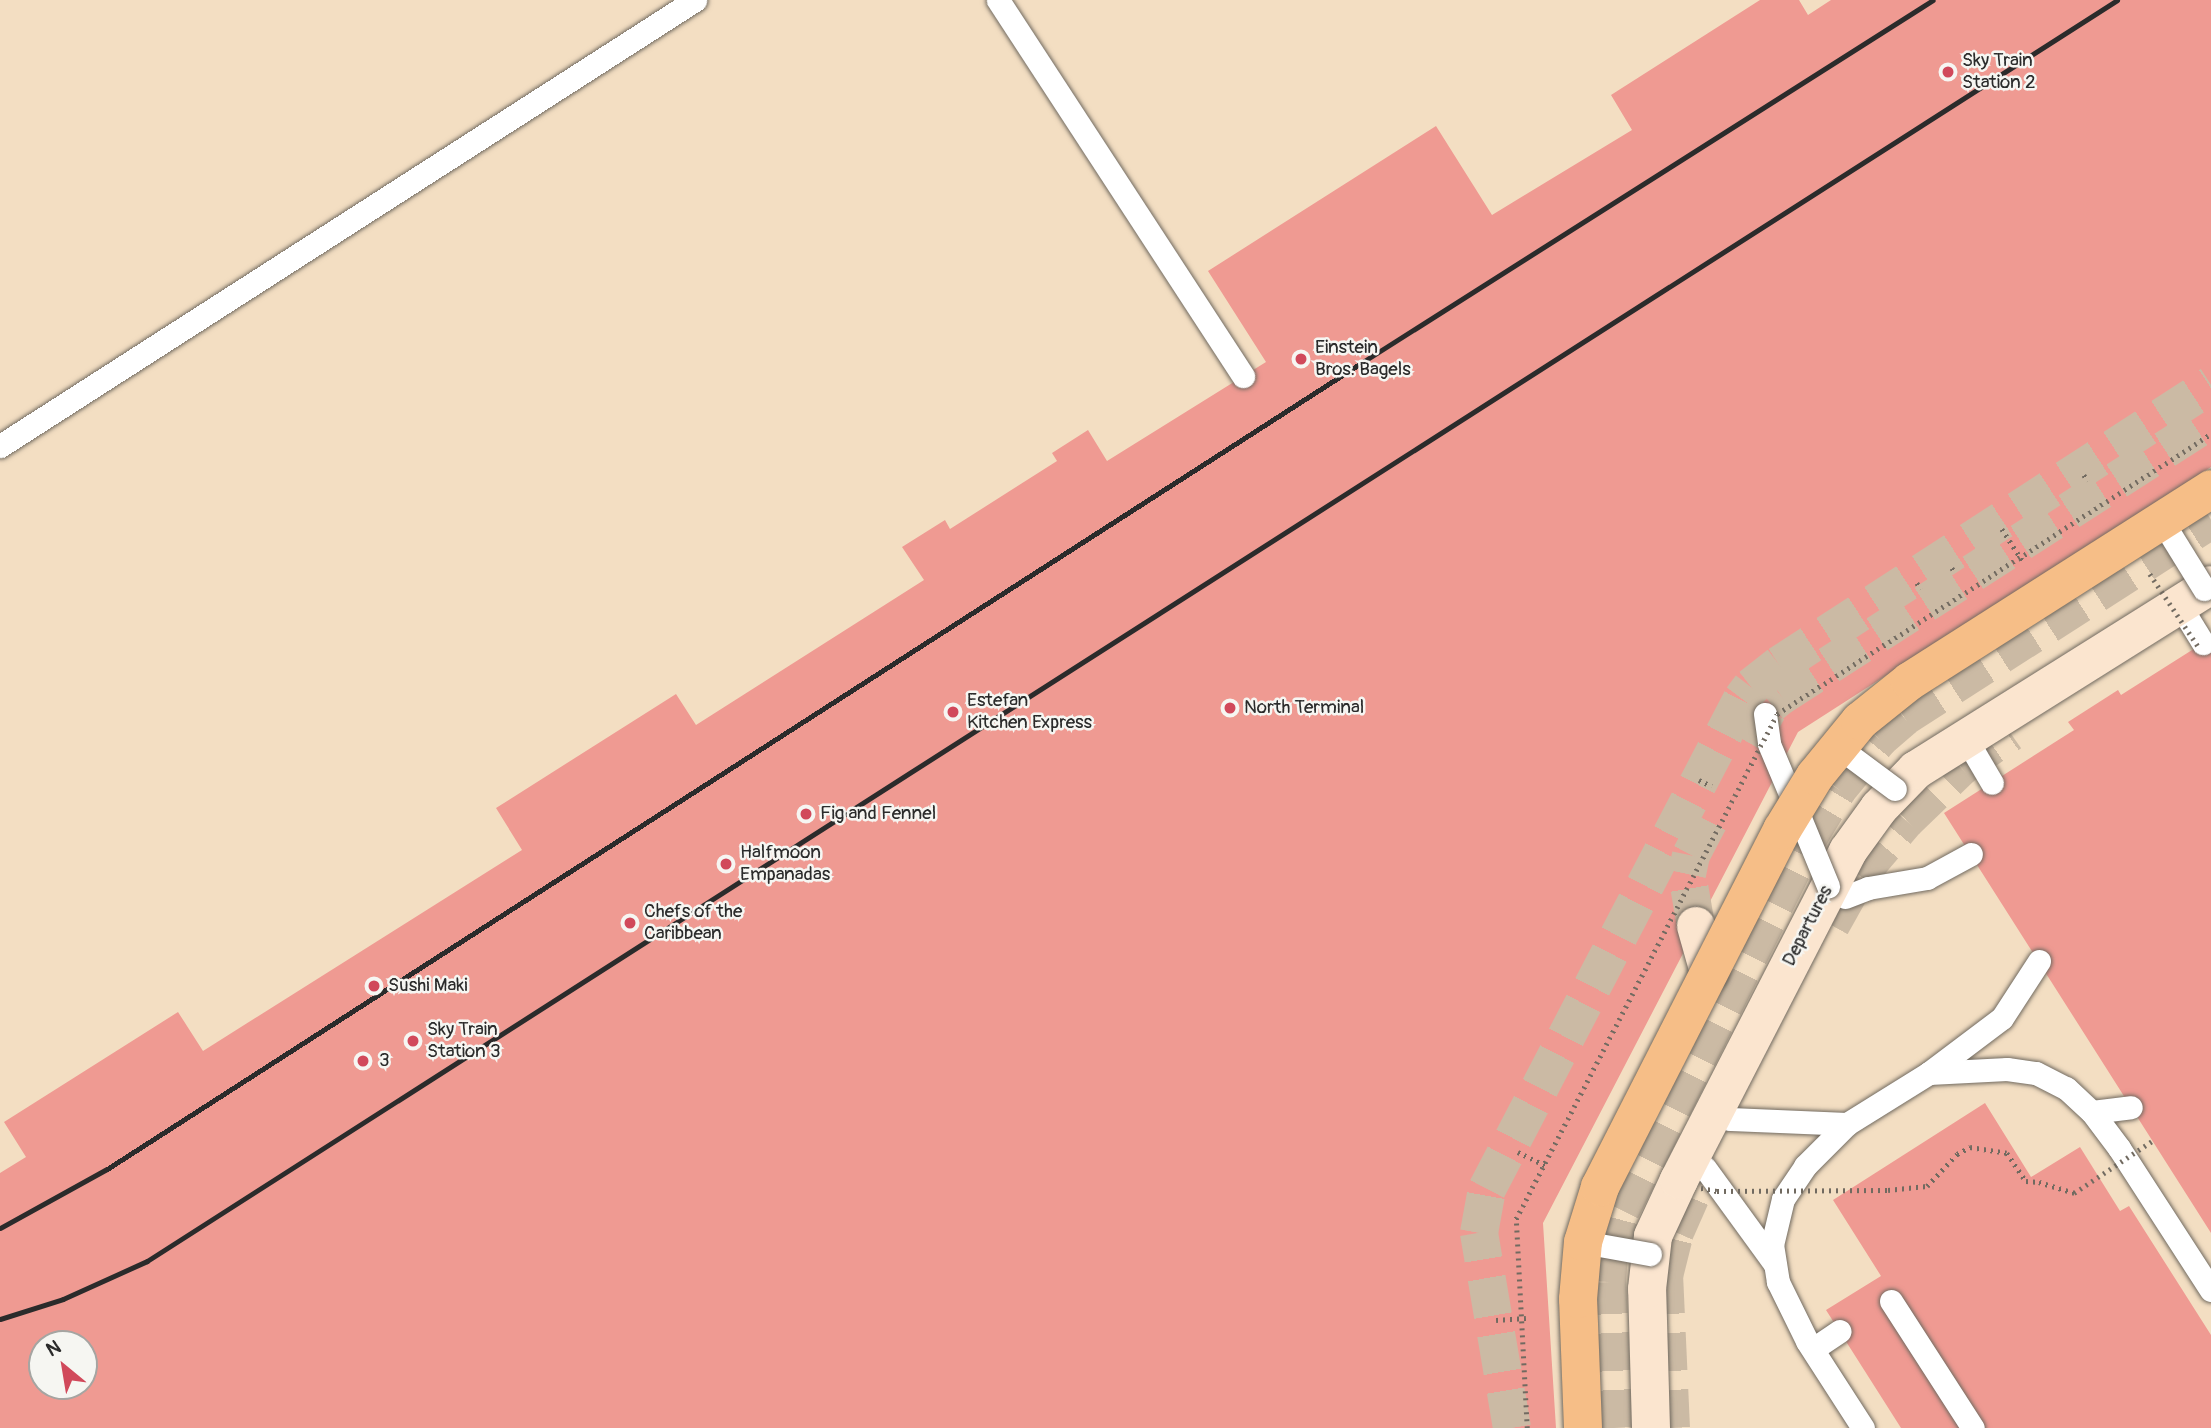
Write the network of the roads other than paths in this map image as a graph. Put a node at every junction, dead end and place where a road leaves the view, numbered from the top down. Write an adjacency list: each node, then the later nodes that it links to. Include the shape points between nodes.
1 (695, 0): 4 (lane)
2 (998, 0): 3 (lane)
3 (1243, 376)
4 (0, 446)
5 (2211, 489): 6 (main road, bridge)
6 (2162, 521): 7 (lane, bridge); 11 (main road, bridge, via 1910,681)
7 (2198, 592): 8 (lane); 10 (main road, Departures)
8 (2203, 643)
9 (1765, 714): 14 (lane, bridge, via 1769,744)
10 (1965, 737): 12 (lane); 13 (main road, Departures)
11 (1837, 746): 13 (lane, bridge); 14 (main road, bridge)
12 (1992, 783)
13 (1895, 789): 16 (main road, Departures, via 1863,828)
14 (1795, 806): 16 (lane, bridge); 19 (main road, bridge)
15 (1970, 854): 16 (lane, via 1927,878)
16 (1837, 892): 27 (main road, Departures, via 1679,1180 1653,1236)
17 (1696, 926): 19 (main road)
18 (2039, 961): 20 (lane, via 2002,1018)
19 (1709, 972): 26 (main road, bridge, via 1604,1177)
20 (1929, 1073): 22 (lane, via 2007,1069 2036,1073 2066,1088); 24 (lane)
21 (2131, 1107): 22 (lane)
22 (2092, 1112): 29 (lane)
23 (1730, 1119): 24 (lane)
24 (1847, 1124): 28 (lane, via 1805,1166 1783,1199 1775,1224)
25 (1703, 1178): 28 (lane)
26 (1583, 1242): 27 (lane, bridge); 33 (main road, bridge, via 1578,1328)
27 (1650, 1254): 34 (main road, Departures)
28 (1774, 1264): 32 (lane, via 1784,1298)
29 (2211, 1290)
30 (1891, 1300): 36 (lane)
31 (1840, 1331): 32 (lane)
32 (1813, 1349): 35 (lane)
33 (1583, 1428)
34 (1651, 1428)
35 (1863, 1428)
36 (1973, 1428)

